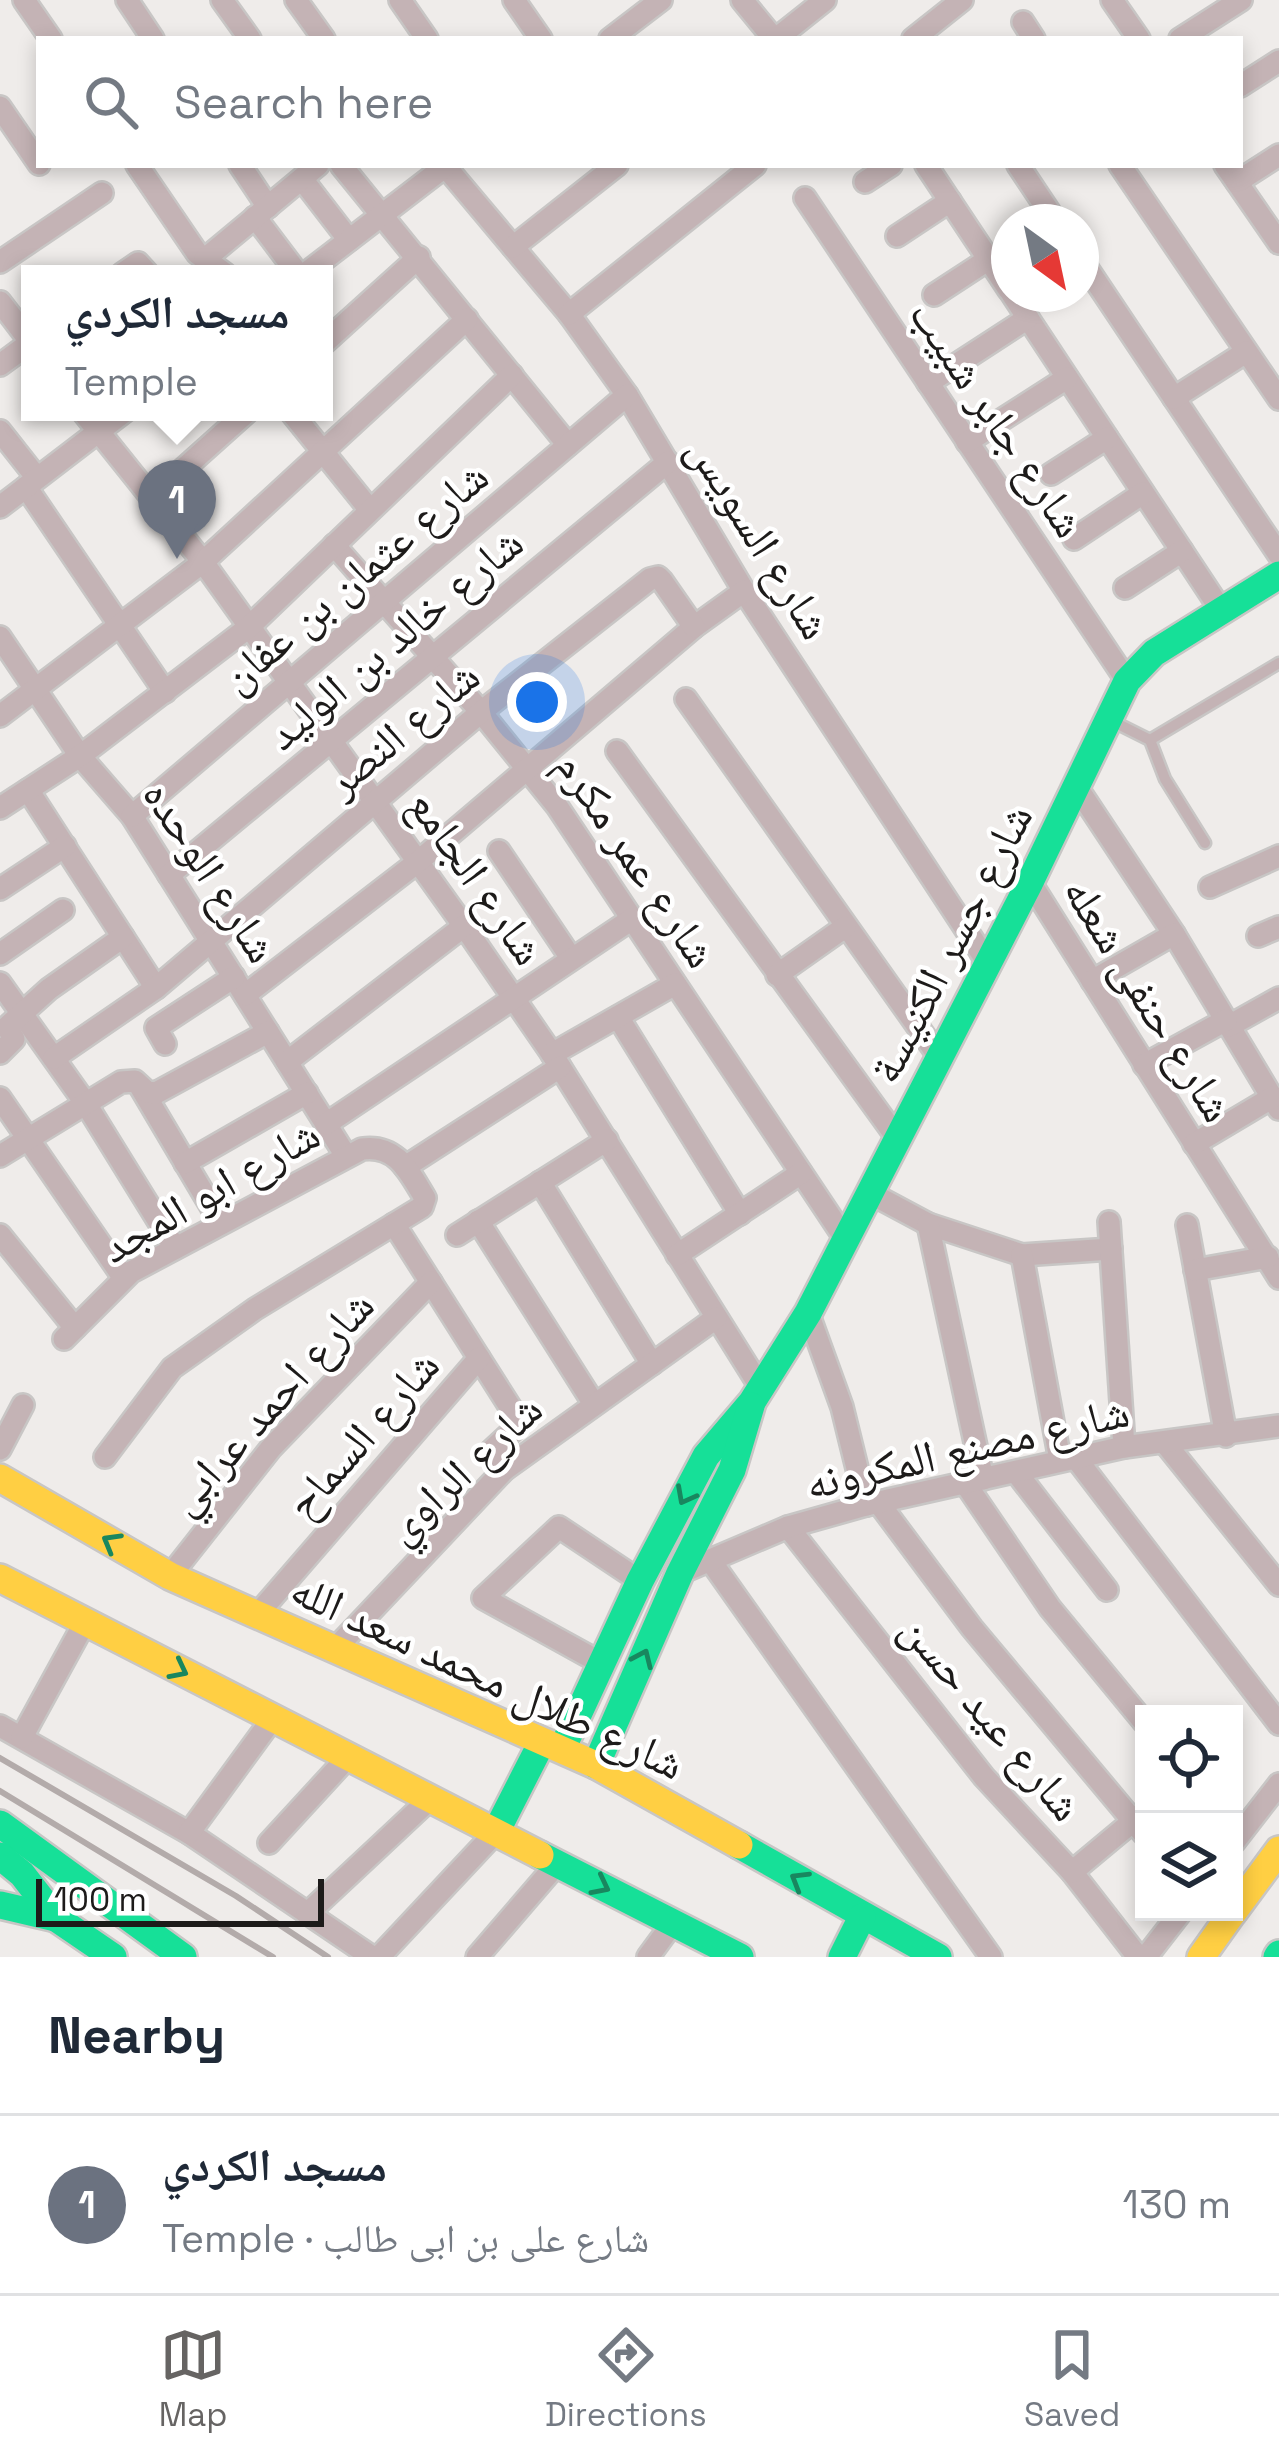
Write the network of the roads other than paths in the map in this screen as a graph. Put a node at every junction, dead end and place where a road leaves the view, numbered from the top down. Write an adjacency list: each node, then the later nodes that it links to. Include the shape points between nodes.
1 (24, 0): 14 (street)
2 (127, 0): 15 (street)
3 (222, 0): 16 (street)
4 (296, 0): 17 (street)
5 (400, 0): 18 (street)
6 (661, 0): 13 (street)
7 (742, 0): 21 (street)
8 (825, 0): 22 (street)
9 (962, 0): 23 (street)
10 (1112, 0): 24 (street)
11 (1241, 0): 25 (street)
12 (519, 2): 19 (street)
13 (632, 9): 20 (street)
14 (49, 36)
15 (151, 36)
16 (248, 36)
17 (322, 36)
18 (425, 36)
19 (539, 36)
20 (612, 36)
21 (772, 36)
22 (779, 36)
23 (917, 36)
24 (1137, 36)
25 (1185, 36)
26 (1279, 61): 27 (street)
27 (1243, 84)
28 (0, 107): 30 (street)
29 (1279, 155): 42 (street)
30 (36, 161)
31 (139, 168): 55 (street)
32 (241, 168): 48 (street)
33 (344, 168): 49 (street)
34 (438, 168): 49 (street); 53 (street, شارع السويس)
35 (613, 168): 53 (street)
36 (751, 168): 66 (street)
37 (886, 168): 43 (street)
38 (928, 168): 46 (street)
39 (1020, 168): 47 (street)
40 (1122, 168): 71 (street)
41 (310, 172): 48 (street); 51 (street)
42 (1231, 174): 52 (street)
43 (865, 182)
44 (102, 193): 57 (street)
45 (805, 198): 74 (street, شارع جابر شبيب)
46 (950, 201): 50 (street); 56 (street)
47 (1044, 204)
48 (262, 212): 55 (street); 60 (street)
49 (384, 213): 51 (street); 54 (street)
50 (897, 236)
51 (349, 240): 61 (street)
52 (1279, 243)
53 (513, 247): 66 (street, شارع السويس)
54 (419, 257): 68 (street); 70 (street)
55 (205, 259): 59 (street)
56 (989, 260): 58 (street); 63 (street)
57 (0, 262)
58 (991, 263)
59 (213, 265)
60 (296, 265)
61 (314, 265)
62 (1099, 287): 76 (street)
63 (934, 295)
64 (0, 302): 69 (street)
65 (1024, 312): 67 (street)
66 (569, 314): 75 (street, شارع السويس)
67 (1028, 318): 73 (street); 74 (street)
68 (467, 319): 72 (street); 87 (street)
69 (21, 330)
70 (333, 335)
71 (1246, 352): 76 (street); 77 (street)
72 (512, 375): 86 (street); 94 (street)
73 (1067, 377): 84 (street); 85 (street)
74 (928, 383): 85 (street, شارع جابر شبيب)
75 (627, 395): 86 (street, شارع عثمان بن عفان); 88 (street, شارع السويس)
76 (1174, 398): 98 (street)
77 (1279, 399)
78 (90, 421): 83 (street, شارع الجامع)
79 (112, 421): 83 (street)
80 (237, 421): 92 (street)
81 (298, 421): 87 (street)
82 (0, 431): 90 (street)
83 (98, 432): 90 (street); 92 (street, شارع الجامع)
84 (1107, 438): 89 (street); 91 (street)
85 (967, 442): 111 (street, شارع جابر شبيب)
86 (568, 445): 103 (street, شارع عثمان بن عفان)
87 (323, 452): 94 (street); 99 (street)
88 (668, 462): 102 (street, شارع السويس); 109 (street, شارع خالد بن الوليد)
89 (1051, 474)
90 (31, 483): 93 (street); 105 (street)
91 (1144, 493): 95 (street); 97 (street)
92 (151, 498): 99 (street, شارع الجامع)
93 (0, 507)
94 (370, 511): 96 (street)
95 (1074, 539)
96 (334, 545): 103 (street, شارع عمر مكرم); 106 (street)
97 (1182, 551): 101 (street); 104 (street)
98 (1279, 555)
99 (203, 562): 105 (street); 106 (street, شارع الجامع)
100 (1279, 575): 104 (main road, شارع جسر الكنيسة)
101 (1125, 588)
102 (744, 591): 107 (street); 147 (street, شارع السويس)
103 (386, 601): 109 (street, شارع عمر مكرم); 112 (street, شارع عثمان بن عفان)
104 (1221, 610): 111 (main road, شارع جسر الكنيسة, via 1154,653)
105 (121, 626): 113 (street); 114 (street)
106 (249, 626): 112 (street, شارع الجامع); 114 (street)
107 (694, 627): 116 (street, شارع النصر, via 654,577); 123 (street)
108 (1, 641): 113 (street, شارع الوحده)
109 (433, 656): 116 (street, شارع عمر مكرم); 119 (street, شارع خالد بن الوليد)
110 (1279, 663): 120 (lane)
111 (1127, 681): 118 (main road, شارع جسر الكنيسة)
112 (290, 682): 119 (street, شارع الجامع); 128 (street, شارع عثمان بن عفان)
113 (36, 690): 117 (street); 122 (street, شارع الوحده)
114 (165, 692): 122 (street)
115 (686, 699): 141 (street)
116 (481, 712): 123 (street, شارع عمر مكرم); 126 (street, شارع النصر)
117 (0, 716)
118 (1107, 719): 120 (lane); 124 (main road, شارع جسر الكنيسة)
119 (332, 740): 126 (street, شارع الجامع); 134 (street, شارع خالد بن الوليد)
120 (1150, 740): 129 (lane)
121 (617, 751): 148 (street)
122 (80, 755): 125 (street); 128 (street, شارع الوحده)
123 (528, 768): 133 (street); 139 (street, شارع عمر مكرم)
124 (1076, 785): 135 (main road, شارع جسر الكنيسة); 142 (street)
125 (28, 790): 127 (street); 130 (street)
126 (375, 800): 133 (street, شارع الجامع); 144 (street, شارع النصر)
127 (0, 808)
128 (132, 816): 134 (street, شارع الوحده)
129 (1204, 843)
130 (64, 846): 137 (street); 143 (street)
131 (499, 851): 146 (street)
132 (1279, 856): 136 (street)
133 (419, 861): 140 (street, شارع الجامع); 152 (street)
134 (169, 874): 144 (street, شارع الوحده)
135 (1030, 882): 147 (main road, شارع جسر الكنيسة); 149 (street, شارع حنفى شعله)
136 (1210, 887)
137 (0, 889)
138 (63, 910): 145 (street)
139 (632, 919): 146 (street); 151 (street, شارع عمر مكرم)
140 (464, 926): 154 (street, شارع الجامع); 165 (street)
141 (845, 927): 148 (street); 163 (street)
142 (1174, 934): 149 (street); 158 (street)
143 (124, 937): 153 (street); 156 (street)
144 (212, 942): 152 (street, شارع الوحده); 153 (street, شارع النصر)
145 (0, 954)
146 (571, 958): 154 (street)
147 (988, 963): 163 (main road, شارع جسر الكنيسة)
148 (778, 975): 174 (street)
149 (1092, 981): 166 (street, شارع حنفى شعله)
150 (0, 982): 156 (street)
151 (676, 984): 157 (street); 181 (street, شارع عمر مكرم)
152 (240, 986): 159 (street, شارع الوحده); 160 (street, via 156,1028)
153 (156, 988): 162 (street, شارع النصر)
154 (513, 996): 164 (street, شارع الجامع); 172 (street)
155 (1279, 998): 158 (street)
156 (22, 1013): 161 (street, via 7,1027 14,1039); 162 (street)
157 (617, 1016): 164 (street); 184 (street)
158 (1227, 1023): 166 (street); 170 (street)
159 (268, 1032): 165 (street, شارع الوحده); 167 (street, via 156,1093)
160 (165, 1044)
161 (0, 1053)
162 (54, 1058): 171 (street)
163 (940, 1058): 174 (main road, شارع جسر الكنيسة)
164 (556, 1060): 175 (street, شارع الجامع); 180 (street)
165 (287, 1062): 168 (street, شارع الوحده)
166 (1144, 1065): 176 (street, شارع حنفى شعله)
167 (142, 1088): 171 (street, via 125,1080); 179 (street)
168 (307, 1094): 172 (street, شارع الوحده); 179 (street)
169 (0, 1098): 173 (street)
170 (1276, 1103): 176 (street)
171 (86, 1104): 173 (street); 194 (street)
172 (326, 1124): 178 (street, شارع الوحده)
173 (28, 1138): 177 (street); 200 (street)
174 (898, 1139): 183 (main road, شارع جسر الكنيسة)
175 (607, 1141): 182 (street); 197 (street, شارع الجامع)
176 (1194, 1144): 193 (street, شارع حنفى شعله)
177 (0, 1156)
178 (346, 1156): 180 (street, شارع ابو المجد, via 379,1148); 187 (street, شارع ابو المجد)
179 (185, 1163): 187 (street)
180 (405, 1167): 188 (street, via 425,1203)
181 (801, 1173): 184 (street); 192 (street, شارع عمر مكرم)
182 (540, 1182): 185 (street); 206 (street)
183 (870, 1193): 189 (street); 192 (main road, شارع جسر الكنيسة)
184 (740, 1214): 197 (street)
185 (478, 1221): 191 (street); 208 (street)
186 (1109, 1222): 195 (street)
187 (221, 1223): 194 (street, شارع ابو المجد)
188 (394, 1224): 202 (street); 215 (street, via 172,1368)
189 (928, 1224): 198 (street); 220 (street)
190 (1187, 1225): 199 (street)
191 (457, 1234)
192 (846, 1240): 203 (main road, شارع جسر الكنيسة)
193 (1269, 1247): 199 (street); 201 (street, شارع حنفى شعله)
194 (175, 1248): 200 (street, شارع ابو المجد)
195 (1111, 1249): 198 (street); 213 (street)
196 (5, 1252): 200 (street, شارع ابو المجد, via 69,1333)
197 (677, 1255): 204 (street, شارع الجامع)
198 (1022, 1255): 216 (street)
199 (1195, 1270): 211 (street)
200 (123, 1277)
201 (1279, 1279)
202 (430, 1282): 205 (street); 225 (street, شارع احمد عرابي, via 271,1448)
203 (808, 1313): 207 (main road, شارع جسر الكنيسة); 221 (street)
204 (716, 1318): 206 (street, شارع الراوي); 207 (street, شارع الجامع)
205 (479, 1358): 217 (street, via 519,1420 491,1450); 230 (street, شارع السماح)
206 (652, 1364): 208 (street, شارع الراوي)
207 (757, 1395): 224 (main road, شارع جسر الكنيسة, via 732,1470); 227 (main road, شارع جسر الكنيسة, one-way to 227, via 706,1456)
208 (594, 1404): 217 (street, شارع الراوي)
209 (23, 1405): 214 (street)
210 (1279, 1426): 211 (street, شارع مصنع المكرونه)
211 (1226, 1436): 212 (street, شارع مصنع المكرونه)
212 (1165, 1443): 213 (street, شارع مصنع المكرونه); 228 (street)
213 (1124, 1447): 216 (street, شارع مصنع المكرونه)
214 (0, 1449)
215 (105, 1457)
216 (1067, 1459): 218 (street, شارع مصنع المكرونه); 236 (street)
217 (504, 1470): 232 (street, شارع الراوي)
218 (1016, 1472): 220 (street, شارع مصنع المكرونه); 229 (street)
219 (0, 1478): 225 (main road, شارع طلال محمد سعد الله, one-way to 219)
220 (974, 1481): 221 (street, شارع مصنع المكرونه); 234 (street, via 1049,1607)
221 (872, 1503): 222 (street, شارع مصنع المكرونه); 244 (street)
222 (788, 1527): 223 (street, شارع مصنع المكرونه); 254 (street, شارع عيد حسن, via 984,1778)
223 (710, 1560): 224 (street, شارع مصنع المكرونه); 273 (street)
224 (680, 1573): 241 (main road, شارع جسر الكنيسة, one-way to 224)
225 (170, 1576): 230 (main road, شارع طلال محمد سعد الله)
226 (0, 1578): 231 (main road)
227 (640, 1581): 233 (main road, شارع جسر الكنيسة); 233 (street, via 560,1527 483,1598)
228 (1279, 1585)
229 (1107, 1591)
230 (257, 1615): 232 (main road, شارع طلال محمد سعد الله)
231 (85, 1622): 235 (main road, one-way to 235); 238 (street)
232 (334, 1649): 239 (main road, شارع طلال محمد سعد الله)
233 (601, 1663): 239 (main road, شارع جسر الكنيسة)
234 (1135, 1711)
235 (273, 1718): 240 (main road); 249 (street)
236 (1279, 1724)
237 (0, 1726): 238 (street)
238 (22, 1737): 249 (street)
239 (552, 1746): 241 (main road, شارع طلال محمد سعد الله); 248 (main road, شارع جسر الكنيسة)
240 (348, 1757): 243 (main road); 250 (street)
241 (596, 1765): 260 (main road, شارع طلال محمد سعد الله, one-way to 241)
242 (1279, 1784): 247 (street)
243 (430, 1799): 248 (main road); 258 (street)
244 (1135, 1816)
245 (0, 1824): 255 (main road)
246 (1135, 1826): 254 (street)
247 (1243, 1828)
248 (496, 1832): 252 (main road); 267 (street)
249 (189, 1833): 258 (street)
250 (269, 1843)
251 (1279, 1850): 256 (main road)
252 (557, 1864): 263 (main road, one-way to 263); 268 (street)
253 (5, 1865): 259 (main road)
254 (1072, 1871): 274 (street, شارع عيد حسن)
255 (103, 1899): 264 (main road, via 86,1914); 266 (main road)
256 (1243, 1900)
257 (0, 1905): 259 (main road)
258 (307, 1914): 267 (street)
259 (56, 1918): 264 (main road)
260 (862, 1918): 271 (main road); 272 (main road, شارع طلال محمد سعد الله)
261 (1172, 1921): 274 (street)
262 (1227, 1921): 275 (main road)
263 (673, 1923): 269 (street); 270 (main road)
264 (81, 1935): 265 (main road)
265 (113, 1957)
266 (183, 1957)
267 (375, 1957)
268 (477, 1957)
269 (648, 1957)
270 (740, 1957)
271 (842, 1957)
272 (938, 1957)
273 (991, 1957)
274 (1142, 1957)
275 (1201, 1957)

